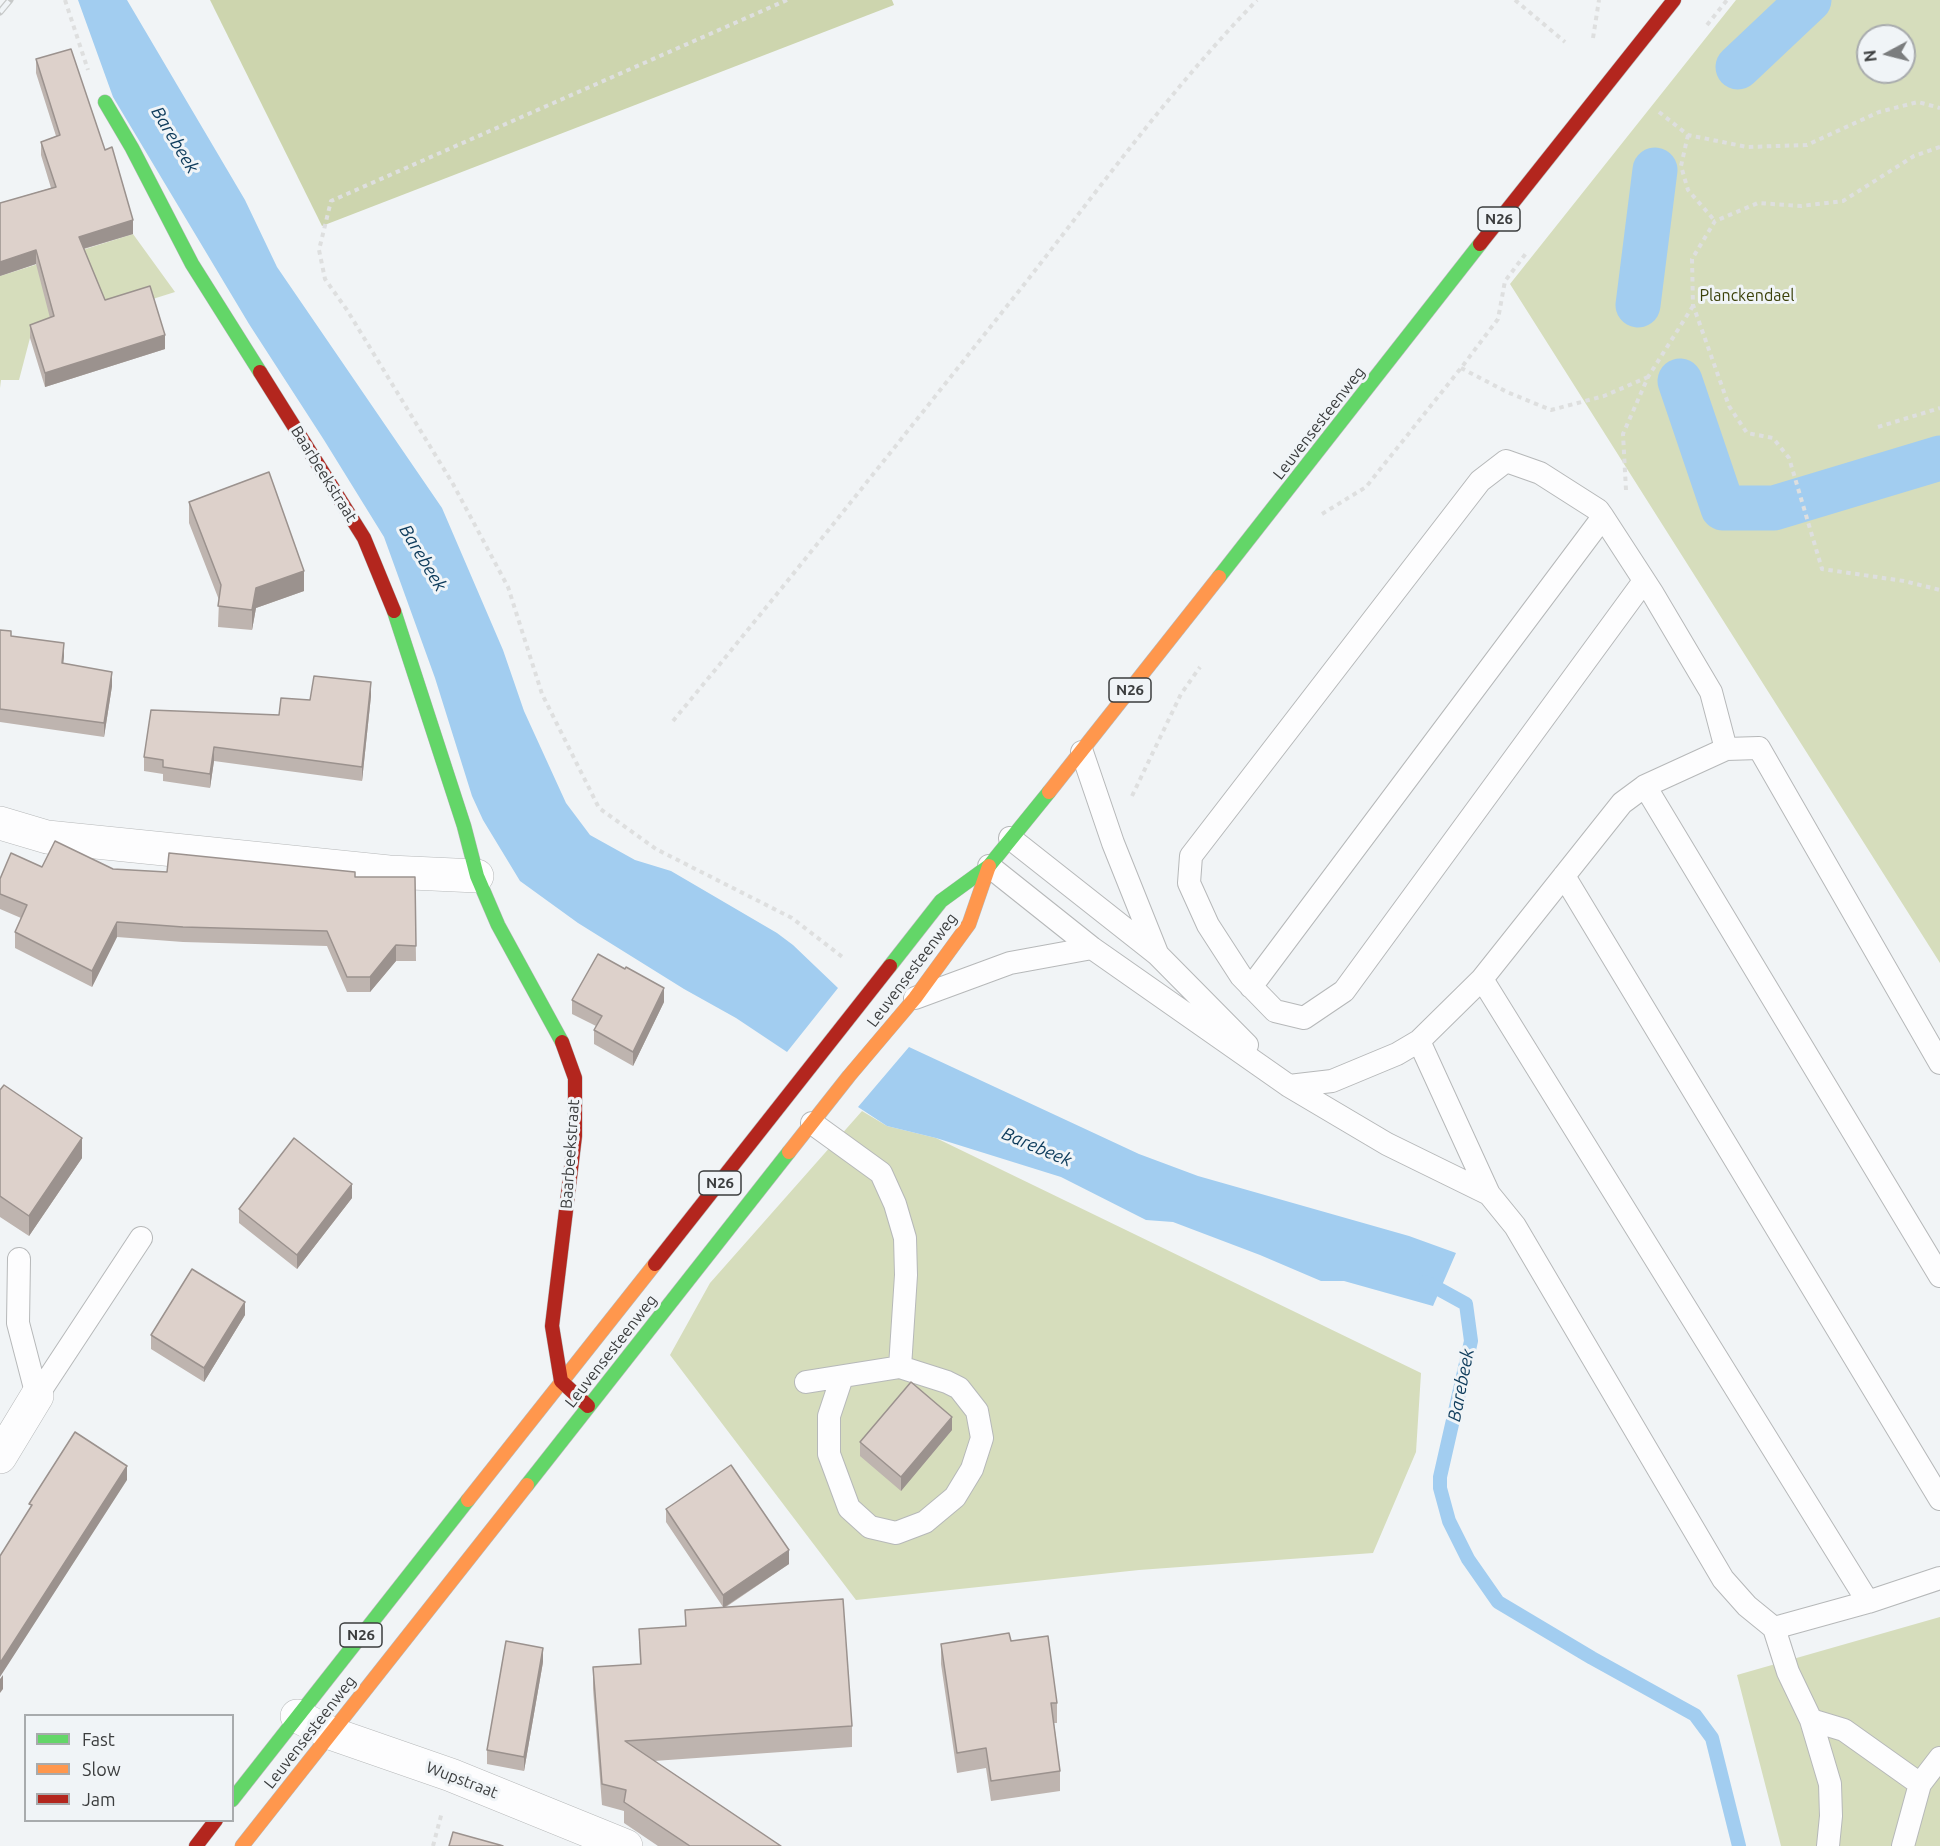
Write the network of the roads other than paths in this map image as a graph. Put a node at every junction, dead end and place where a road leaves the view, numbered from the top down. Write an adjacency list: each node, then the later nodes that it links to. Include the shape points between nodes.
1 (1674, 0): 6 (main road, Leuvensesteenweg / N26)
2 (105, 102): 11 (main road, Baarbeekstraat, via 192,264 364,538 400,627)
3 (1603, 517): 4 (lane); 16 (lane); 16 (lane, via 1540,473 1506,461 1480,481 1191,856 1189,883 1208,925)
4 (1644, 581): 5 (lane, via 1711,692); 16 (lane, via 1344,992 1304,1018 1275,1011)
5 (1726, 749): 7 (lane); 19 (lane, via 1759,748)
6 (1082, 752): 9 (main road, Leuvensesteenweg / N26); 14 (lane)
7 (1645, 786): 12 (lane, via 1622,803); 25 (lane)
8 (0, 824): 11 (street, via 47,837 389,872)
9 (1010, 838): 10 (main road, Leuvensesteenweg / N26); 14 (lane)
10 (989, 866): 13 (lane); 17 (main road, Leuvensesteenweg / N26, via 969,924); 28 (main road, Leuvensesteenweg / N26, via 941,901)
11 (477, 876): 28 (main road, Baarbeekstraat, via 498,925 559,1034 575,1078 574,1136 552,1326)
12 (1564, 876): 15 (lane); 33 (lane)
13 (1092, 948): 17 (lane, via 1010,963); 20 (lane)
14 (1157, 954): 20 (lane)
15 (1482, 979): 18 (lane); 35 (lane)
16 (1251, 987)
17 (915, 998): 21 (main road, Leuvensesteenweg / N26)
18 (1419, 1041): 20 (lane, via 1332,1081); 22 (lane)
19 (1940, 1063)
20 (1289, 1086): 22 (lane, via 1387,1144)
21 (812, 1123): 26 (lane, via 881,1173 896,1204 905,1238 906,1275); 31 (main road, Leuvensesteenweg / N26)
22 (1489, 1194): 36 (lane, via 1515,1226 1723,1579)
23 (141, 1238): 30 (lane)
24 (19, 1259): 30 (lane, via 18,1323)
25 (1940, 1276)
26 (900, 1367): 27 (lane); 27 (lane, via 959,1388 977,1411 982,1438 972,1469 955,1497 924,1522 896,1533 870,1527 849,1508 829,1454 829,1416)
27 (842, 1377): 29 (lane)
28 (561, 1381): 31 (main road); 37 (main road, Leuvensesteenweg / N26)
29 (806, 1383)
30 (38, 1396): 32 (street)
31 (588, 1406): 39 (main road, Leuvensesteenweg / N26)
32 (0, 1457)
33 (1940, 1499)
34 (1940, 1578): 35 (lane)
35 (1868, 1602): 36 (lane)
36 (1774, 1628): 38 (lane, via 1788,1672)
37 (297, 1716): 39 (street, Wupstraat); 42 (main road, Leuvensesteenweg / N26)
38 (1811, 1720): 41 (lane, via 1844,1730); 47 (lane, via 1830,1784)
39 (330, 1733): 45 (main road, Leuvensesteenweg / N26); 46 (street, Wupstraat)
40 (1940, 1758): 41 (lane)
41 (1920, 1784): 48 (lane)
42 (234, 1797)
43 (215, 1822): 44 (main road)
44 (196, 1846)
45 (242, 1846)
46 (626, 1846)
47 (1828, 1846)
48 (1903, 1846)

